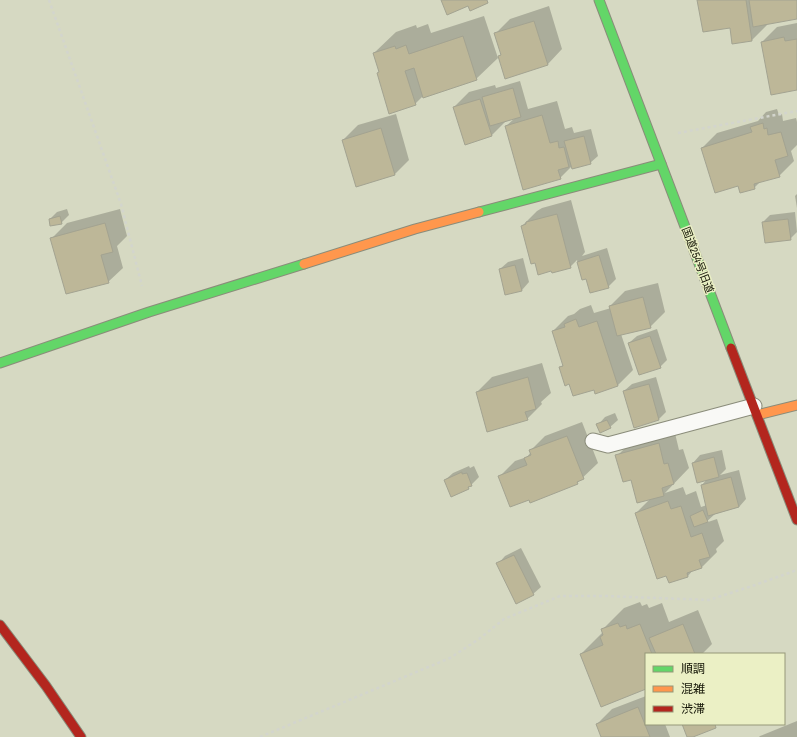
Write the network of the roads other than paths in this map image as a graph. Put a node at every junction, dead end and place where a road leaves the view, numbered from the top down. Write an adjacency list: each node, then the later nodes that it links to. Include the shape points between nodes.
1 (600, 0): 2 (street, 国道254号旧道)
2 (661, 164): 3 (street, via 415,229 149,312); 5 (street, 国道254号旧道)
3 (0, 363)
4 (797, 406): 5 (street)
5 (755, 410): 6 (lane, via 608,446); 7 (street, 国道254号旧道)
6 (593, 440)
7 (797, 520)
8 (0, 625): 9 (street)
9 (81, 737)

